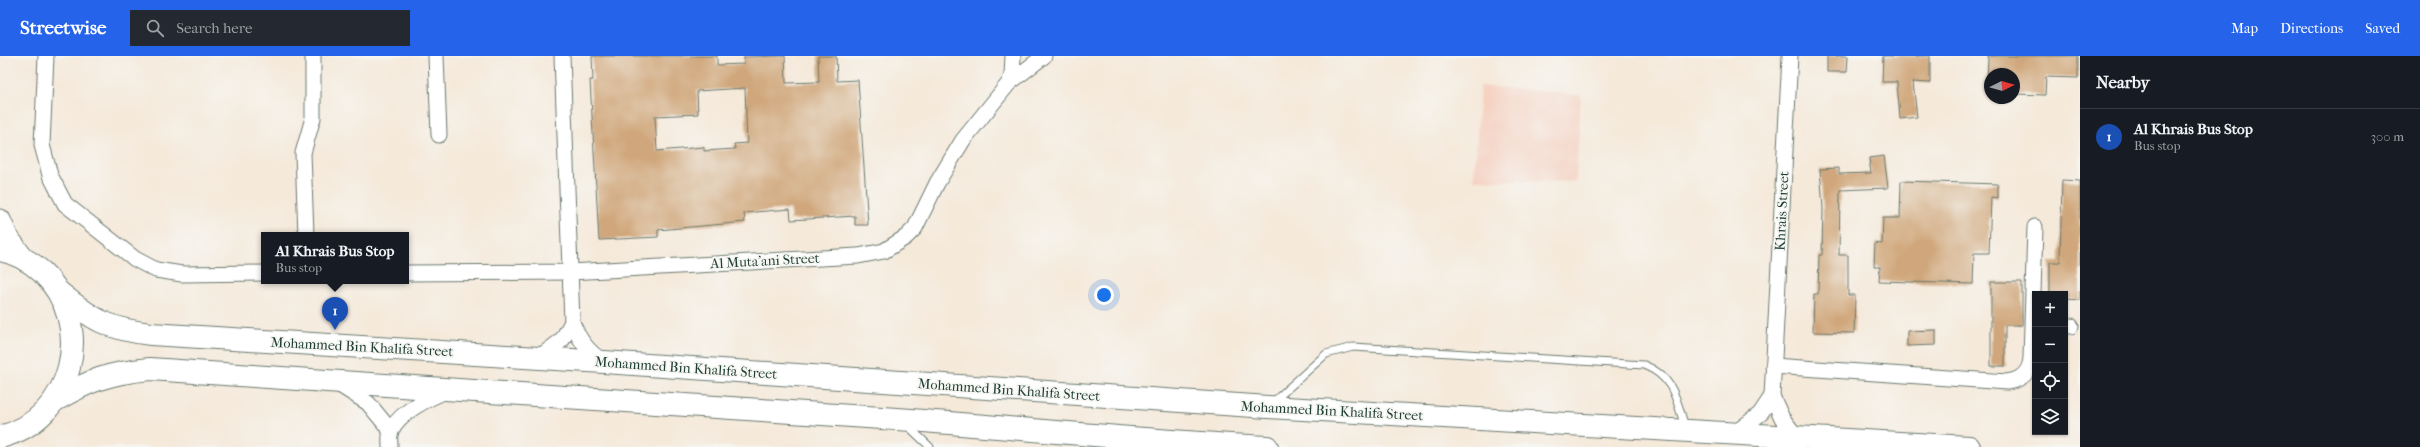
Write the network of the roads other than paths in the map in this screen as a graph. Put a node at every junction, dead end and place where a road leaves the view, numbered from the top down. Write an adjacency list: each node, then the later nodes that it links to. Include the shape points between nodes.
1 (46, 56): 17 (street, via 42,145 50,175 65,204 135,259 156,270 182,274)
2 (313, 56): 12 (street, via 314,118 302,160)
3 (436, 56): 9 (street)
4 (562, 56): 16 (street)
5 (1013, 56): 8 (street, Al Muta'ani Street)
6 (1044, 56): 8 (street)
7 (1790, 56): 24 (street, Khrais Street)
8 (1009, 83): 16 (street, Al Muta'ani Street, via 963,140 937,182 915,228 901,241 884,251 858,256)
9 (439, 135)
10 (0, 220): 14 (main road, via 7,236)
11 (2035, 227): 18 (street)
12 (306, 232)
13 (0, 250): 14 (highway)
14 (23, 258): 19 (highway, via 50,280)
15 (409, 272): 16 (street, Al Muta'ani Street)
16 (570, 272): 20 (street)
17 (261, 273)
18 (2034, 291)
19 (60, 293): 22 (highway, Mohammed Bin Khalifa Street, via 101,323 122,331); 28 (highway, via 72,329 72,359 66,381)
20 (572, 322): 22 (street, via 562,340); 23 (street, via 581,342)
21 (2034, 327): 24 (street, via 2028,370 2019,379 2007,382)
22 (538, 358): 23 (highway, Mohammed Bin Khalifa Street)
23 (604, 362): 29 (highway, Mohammed Bin Khalifa Street)
24 (1773, 366): 27 (street, Khrais Street)
25 (338, 383): 26 (highway); 28 (highway, via 150,369 99,377); 31 (street, via 368,404)
26 (447, 391): 30 (highway); 31 (street, via 416,406)
27 (1772, 396): 33 (street, via 1760,414); 35 (street, Khrais Street, via 1782,418)
28 (54, 401): 34 (highway, via 40,416 22,429)
29 (1268, 407): 32 (highway, Mohammed Bin Khalifa Street); 32 (lane, via 1326,354 1353,347 1644,365 1663,375 1670,384)
30 (898, 419): 36 (highway); 38 (lane, via 920,435)
31 (391, 431): 37 (street)
32 (1687, 431): 33 (highway, Mohammed Bin Khalifa Street)
33 (1735, 433): 35 (highway, Mohammed Bin Khalifa Street)
34 (0, 436)
35 (1796, 436): 41 (highway, Mohammed Bin Khalifa Street)
36 (1160, 442): 39 (lane); 40 (highway)
37 (390, 447)
38 (930, 447)
39 (1140, 447)
40 (1267, 447)
41 (1969, 447)

